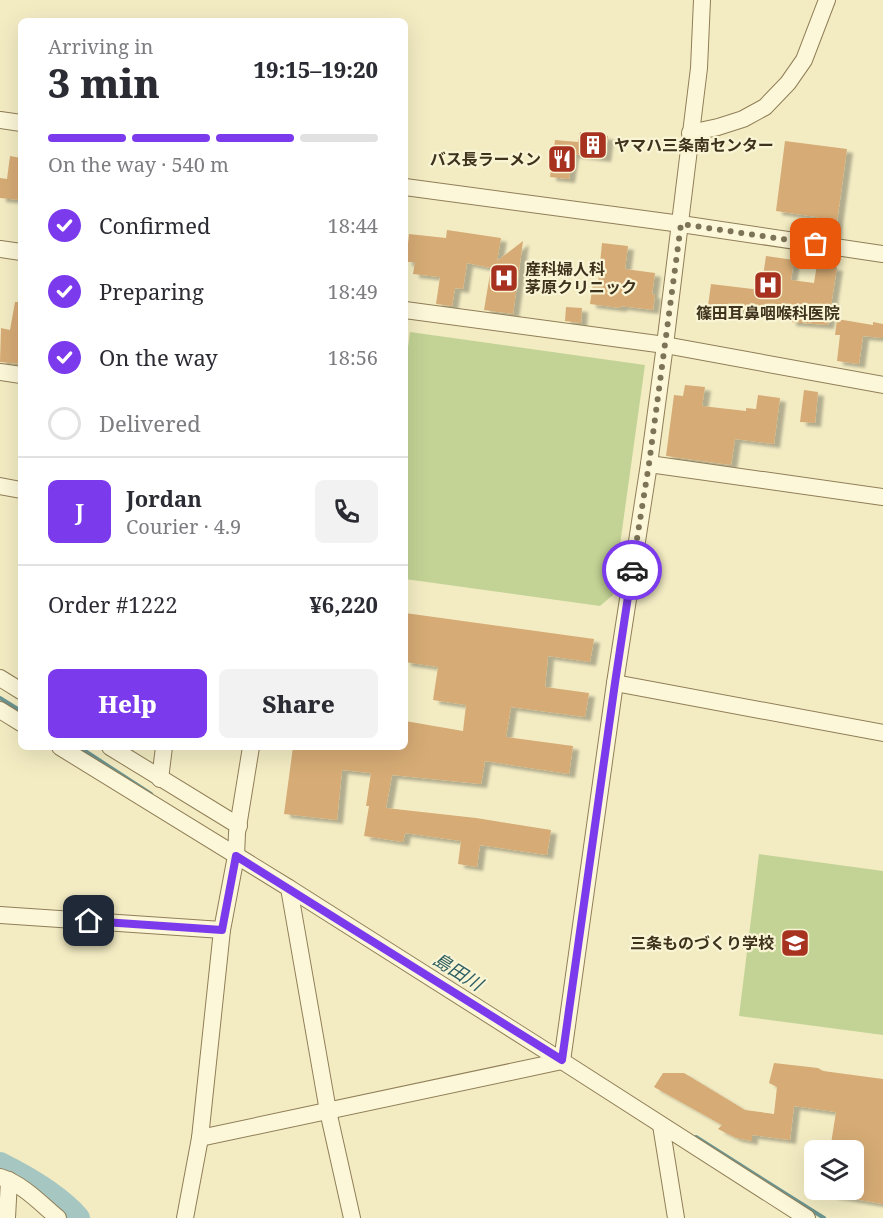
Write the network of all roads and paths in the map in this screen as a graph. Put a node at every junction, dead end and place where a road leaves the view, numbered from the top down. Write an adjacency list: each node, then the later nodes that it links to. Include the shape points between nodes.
1 (702, 0): 5 (street, via 699,68)
2 (827, 0): 5 (street, via 804,60 765,107 743,119)
3 (0, 120): 4 (street)
4 (18, 123)
5 (690, 133): 7 (street)
6 (408, 187): 7 (street)
7 (681, 224): 10 (street); 12 (street)
8 (0, 249): 9 (street)
9 (18, 252)
10 (883, 254)
11 (408, 310): 12 (street)
12 (665, 345): 15 (street); 16 (street)
13 (0, 372): 14 (street)
14 (18, 375)
15 (883, 385)
16 (649, 464): 19 (street); 21 (street)
17 (0, 486): 18 (street)
18 (18, 489)
19 (883, 497)
20 (0, 678): 22 (street)
21 (615, 683): 25 (street); 36 (street)
22 (18, 689)
23 (0, 710): 24 (street)
24 (18, 721)
25 (883, 733)
26 (65, 750): 32 (street)
27 (115, 750): 30 (street)
28 (164, 750): 30 (street)
29 (251, 750): 31 (street)
30 (160, 779): 31 (street)
31 (239, 826): 32 (street)
32 (236, 856): 33 (street); 35 (street)
33 (289, 888): 36 (street); 37 (street)
34 (0, 915): 35 (street)
35 (222, 930): 39 (street)
36 (562, 1060): 37 (street); 38 (street)
37 (328, 1111): 39 (street); 44 (street)
38 (661, 1125): 45 (street); 46 (street)
39 (200, 1138): 43 (street)
40 (4, 1178): 41 (street); 42 (street)
41 (7, 1218)
42 (58, 1218)
43 (185, 1218)
44 (352, 1218)
45 (676, 1218)
46 (807, 1218)

